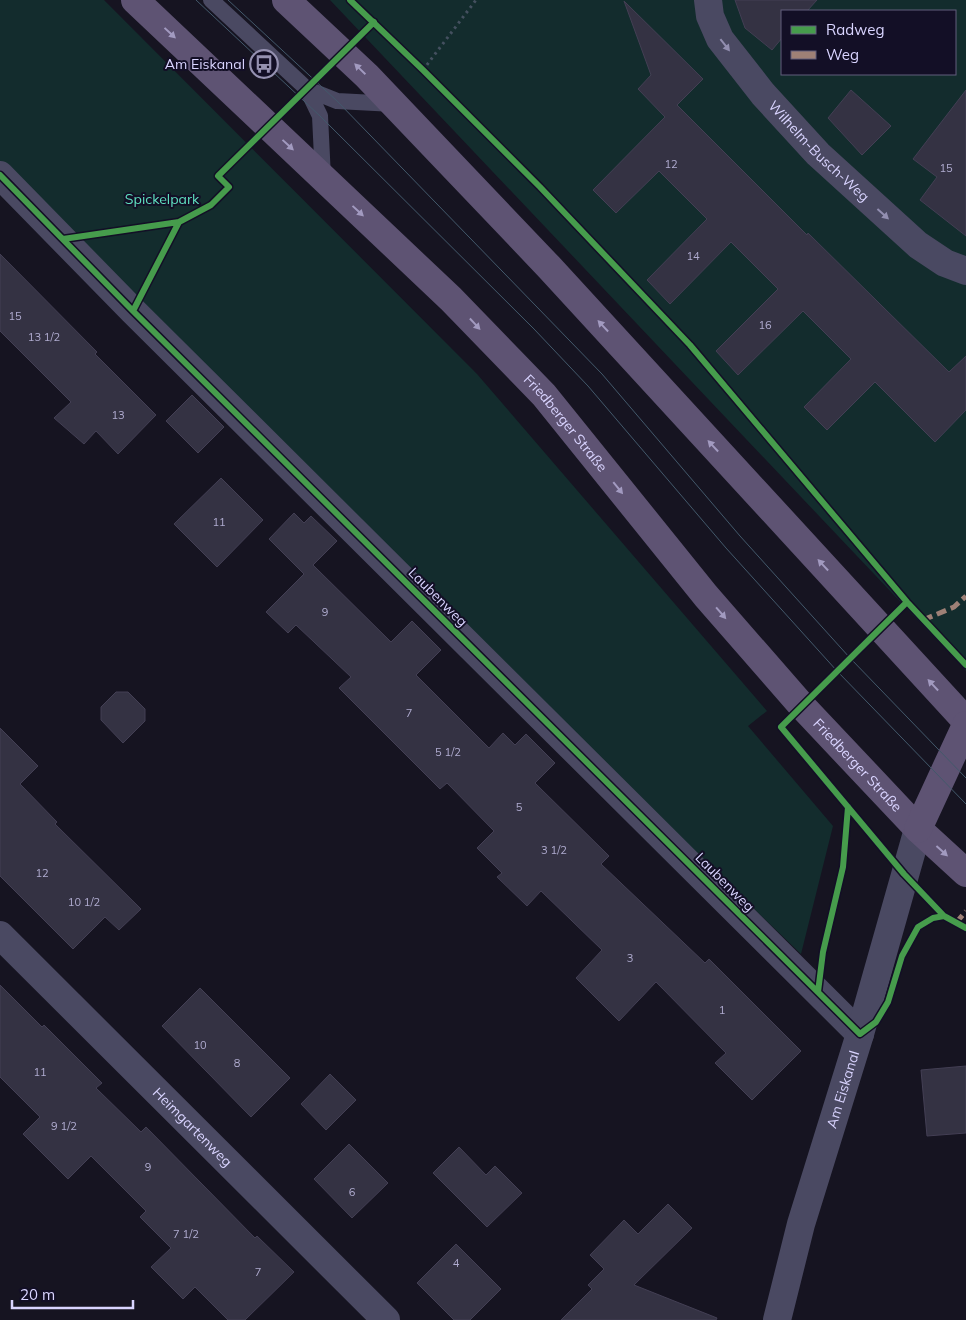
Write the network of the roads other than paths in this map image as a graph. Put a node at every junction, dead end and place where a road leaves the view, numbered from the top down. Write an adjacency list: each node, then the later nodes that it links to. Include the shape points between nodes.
1 (134, 0): 8 (main road, Friedberger Straße, one-way to 8)
2 (211, 0): 5 (lane)
3 (286, 0): 6 (main road, one-way to 3)
4 (708, 0): 9 (street, Wilhelm-Busch-Weg, one-way to 9, via 710,16 720,39 763,94 818,154 918,246 945,263)
5 (307, 89): 6 (lane, via 337,101); 8 (lane, via 320,116)
6 (394, 104): 10 (main road, one-way to 6)
7 (0, 175): 14 (street, Laubenweg)
8 (323, 178): 11 (main road, Friedberger Straße, one-way to 11, via 451,299 544,395 706,596 802,706)
9 (966, 271)
10 (966, 723): 11 (main road)
11 (918, 829): 12 (main road, Friedberger Straße, one-way to 12); 14 (street, Am Eiskanal)
12 (966, 873)
13 (0, 935): 15 (street, Heimgartenweg)
14 (860, 1034): 16 (street, Am Eiskanal, via 801,1224)
15 (386, 1320)
16 (777, 1320)

